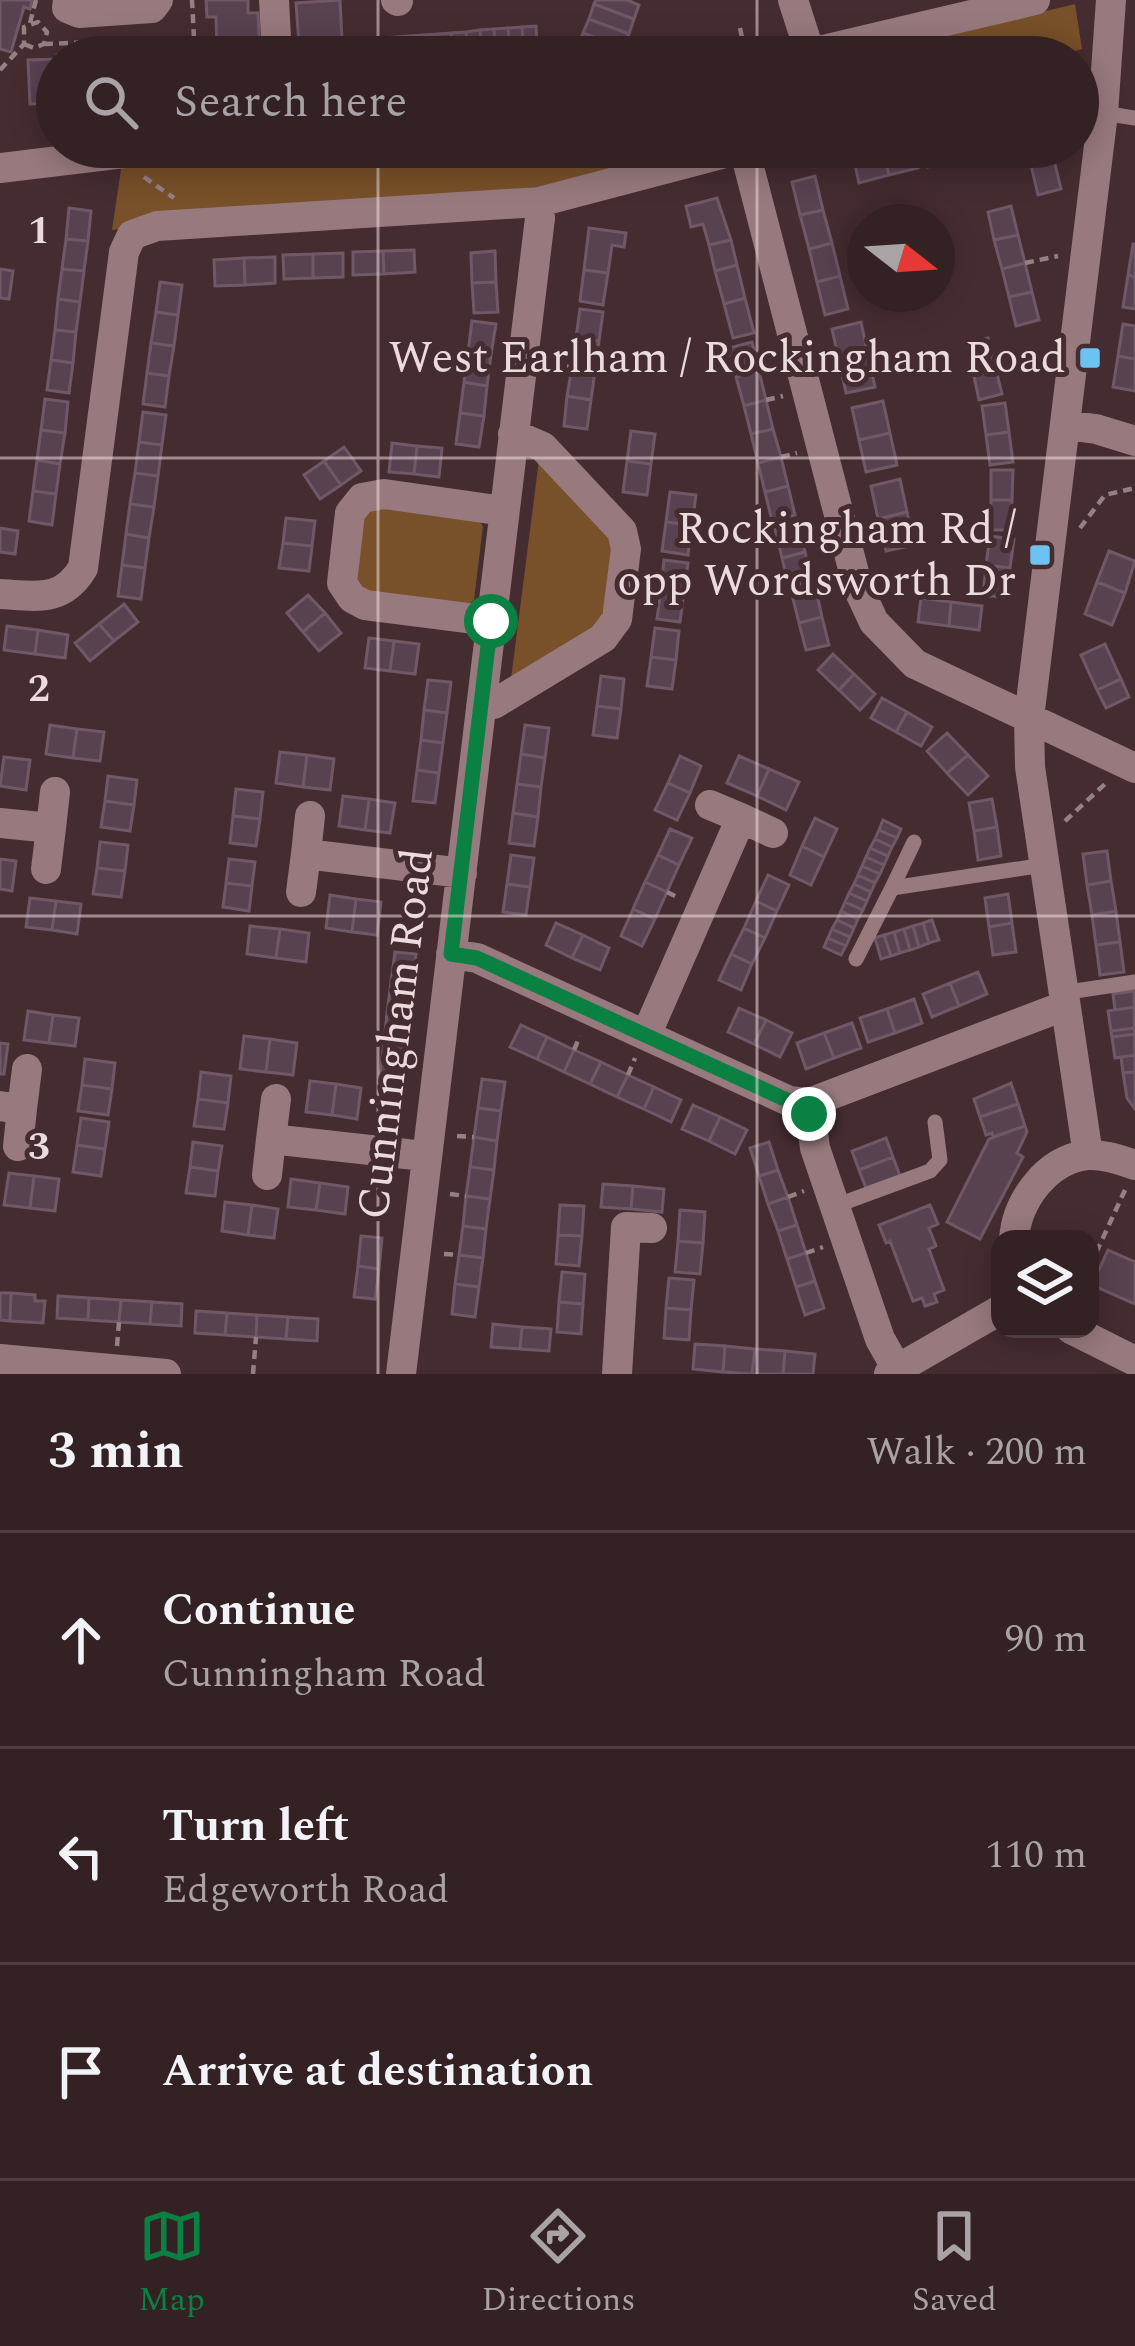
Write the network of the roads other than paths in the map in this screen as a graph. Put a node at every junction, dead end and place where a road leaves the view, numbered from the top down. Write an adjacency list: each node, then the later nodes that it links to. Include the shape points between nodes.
1 (68, 0): 2 (street, via 79,13 152,8)
2 (158, 0)
3 (274, 0): 7 (street)
4 (793, 0): 8 (street)
5 (1035, 0): 9 (street)
6 (1111, 0): 10 (street)
7 (276, 36)
8 (798, 36)
9 (882, 36)
10 (1099, 43)
11 (1099, 93): 12 (street)
12 (1103, 113): 13 (lane); 14 (street)
13 (1135, 118)
14 (1099, 147)
15 (36, 163): 16 (street)
16 (0, 168)
17 (669, 168): 20 (street)
18 (751, 168): 28 (street, via 858,588 874,622 915,664)
19 (1096, 168): 21 (street)
20 (538, 202): 22 (street, Cunningham Road); 25 (street, via 157,226 132,235 83,568 69,589 51,597)
21 (1066, 425): 23 (street); 28 (street)
22 (513, 434): 24 (street, Cunningham Road); 27 (street, via 543,447 622,531 626,549 617,619 603,638)
23 (1135, 441)
24 (504, 511): 26 (street, Cunningham Road); 26 (street, via 384,494 362,498 347,536 342,583 352,598)
25 (0, 594)
26 (491, 621): 27 (street, Cunningham Road)
27 (481, 706): 41 (street, Cunningham Road)
28 (1029, 718): 29 (street); 39 (street)
29 (1131, 766)
30 (55, 791): 35 (street)
31 (710, 805): 33 (street)
32 (310, 816): 38 (street)
33 (741, 818): 36 (street); 48 (street)
34 (0, 823): 35 (street)
35 (51, 828): 40 (street)
36 (773, 833)
37 (914, 842): 42 (lane)
38 (306, 854): 41 (street); 43 (street)
39 (1042, 854): 42 (lane); 47 (street)
40 (46, 868)
41 (462, 874): 44 (street, Cunningham Road)
42 (892, 888): 45 (lane)
43 (301, 892)
44 (451, 954): 48 (street, via 477,958); 57 (street, Cunningham Road)
45 (856, 959)
46 (1135, 982): 47 (lane)
47 (1063, 1000): 51 (street); 56 (street)
48 (647, 1033): 51 (street)
49 (27, 1070): 52 (street)
50 (276, 1099): 54 (street)
51 (808, 1103): 60 (street)
52 (11, 1108): 55 (street)
53 (935, 1122): 60 (lane, via 940,1160 930,1171)
54 (271, 1138): 57 (street); 58 (street)
55 (18, 1146)
56 (1088, 1155): 59 (street); 62 (street, via 1043,1177)
57 (424, 1156): 70 (street, Cunningham Road)
58 (267, 1175)
59 (1130, 1177)
60 (835, 1206): 68 (street)
61 (627, 1227): 71 (street)
62 (1015, 1230)
63 (991, 1315): 68 (street)
64 (1090, 1338): 66 (street)
65 (0, 1359): 67 (street)
66 (1135, 1360)
67 (45, 1369): 69 (street)
68 (893, 1372)
69 (166, 1374)
70 (401, 1374)
71 (617, 1374)

